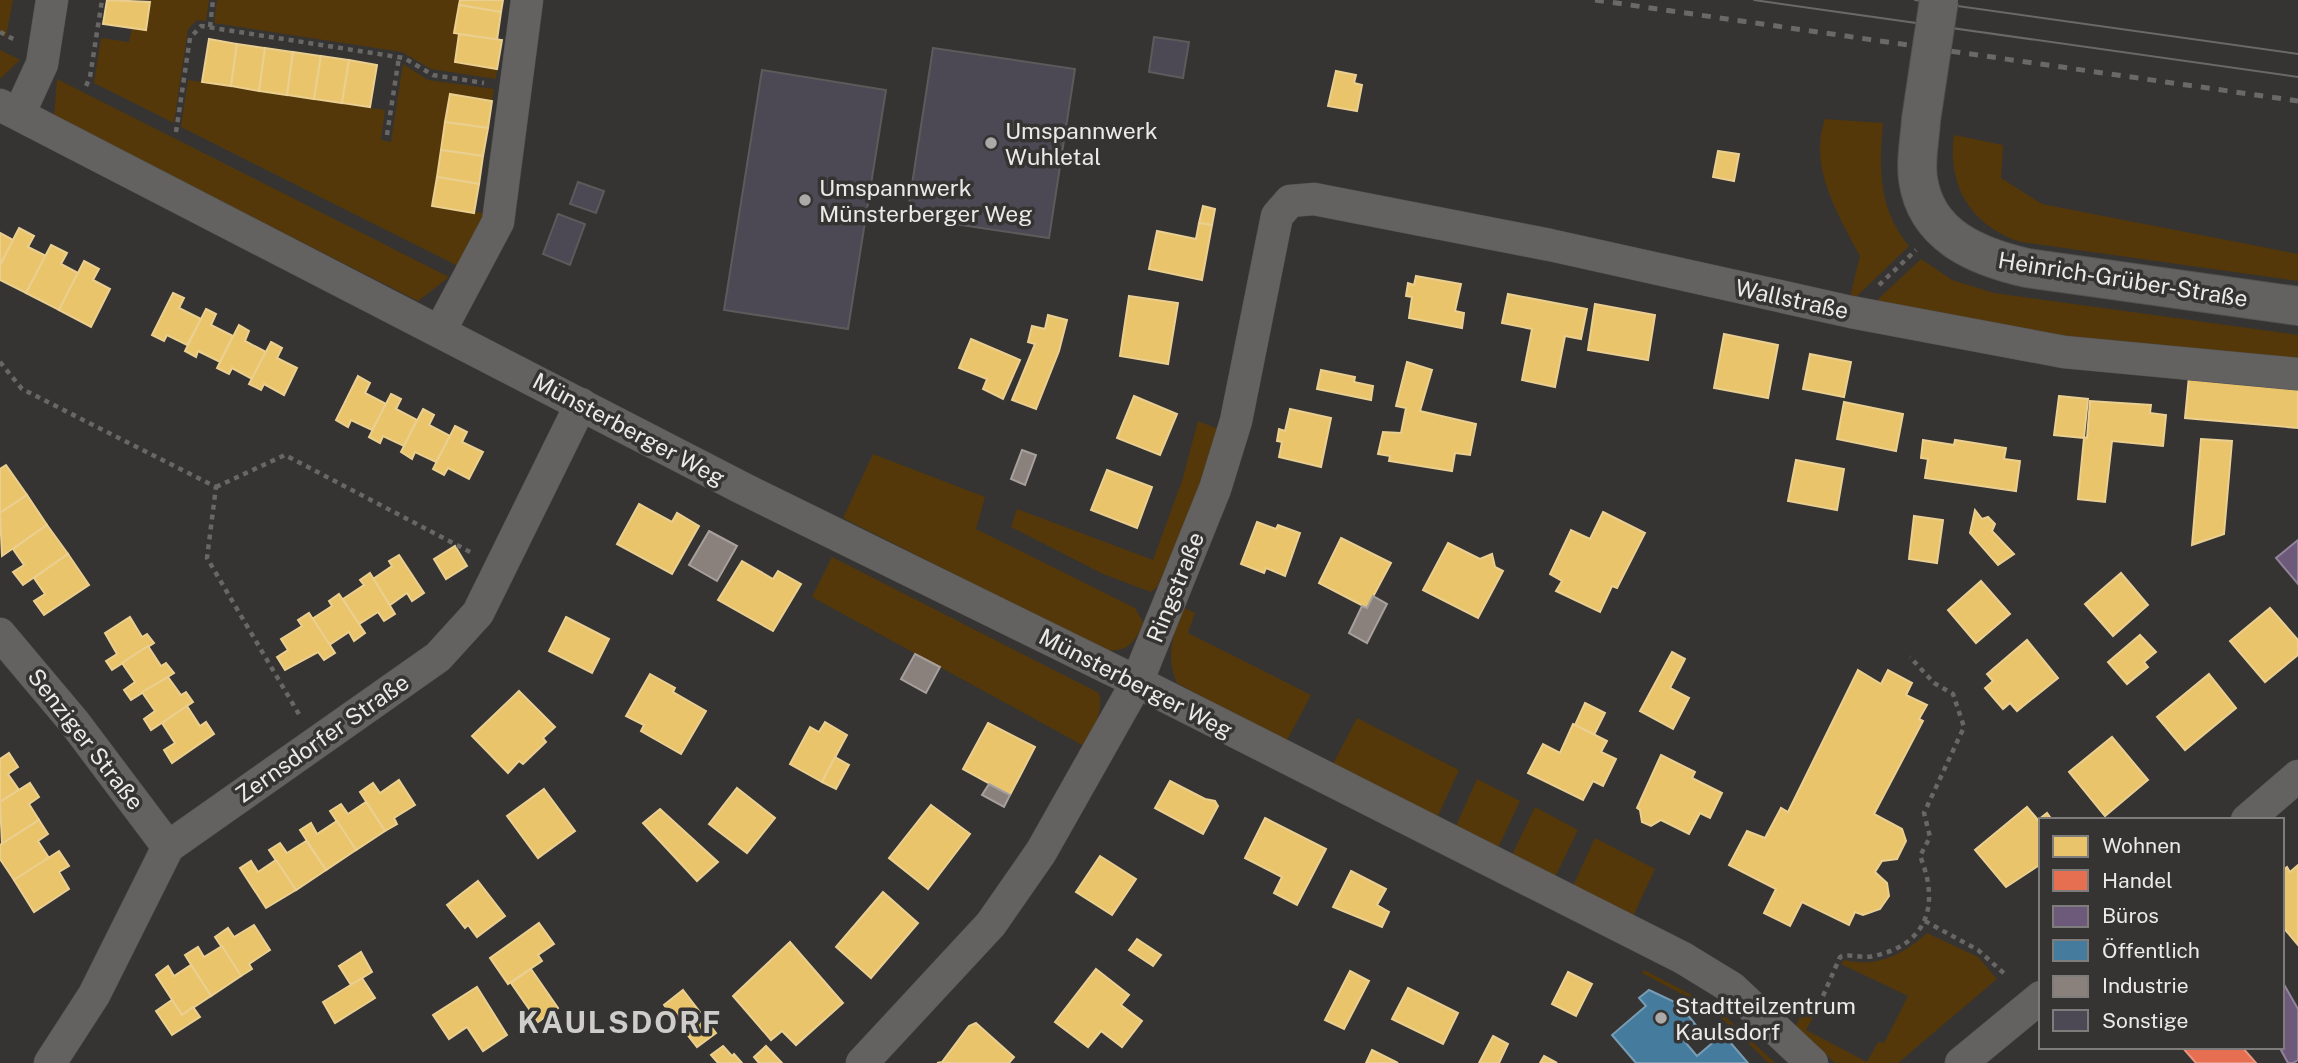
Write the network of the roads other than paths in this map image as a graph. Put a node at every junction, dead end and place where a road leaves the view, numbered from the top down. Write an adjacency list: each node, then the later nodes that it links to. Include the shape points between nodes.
1 (52, 0): 4 (street, Münsterberger Weg, via 42,64)
2 (527, 0): 7 (street, via 498,222)
3 (1938, 0): 6 (street, Heinrich-Grüber-Straße, bridge, via 1917,167 1930,211 1952,238 1987,258 2027,268)
4 (9, 109): 7 (street, Münsterberger Weg)
5 (1290, 201): 8 (street, Wallstraße, via 1314,199 1473,230 1851,312 2064,352); 11 (street, Ringstraße, via 1277,216 1236,421 1215,489)
6 (2298, 306)
7 (440, 331): 9 (street, Münsterberger Weg)
8 (2298, 374)
9 (581, 404): 11 (street, Münsterberger Weg); 14 (street, Zernsdorfer Straße, via 478,613 438,657)
10 (0, 634): 14 (street, Senziger Straße, via 66,712)
11 (1137, 682): 17 (street, Ringstraße, via 1041,852 991,924); 18 (street, Münsterberger Weg, via 1683,958 1732,988)
12 (2298, 776): 13 (street)
13 (2249, 818)
14 (168, 847): 16 (street, Zernsdorfer Straße, via 94,995)
15 (2039, 999): 19 (street)
16 (50, 1063)
17 (862, 1063)
18 (1812, 1063)
19 (1961, 1063)

